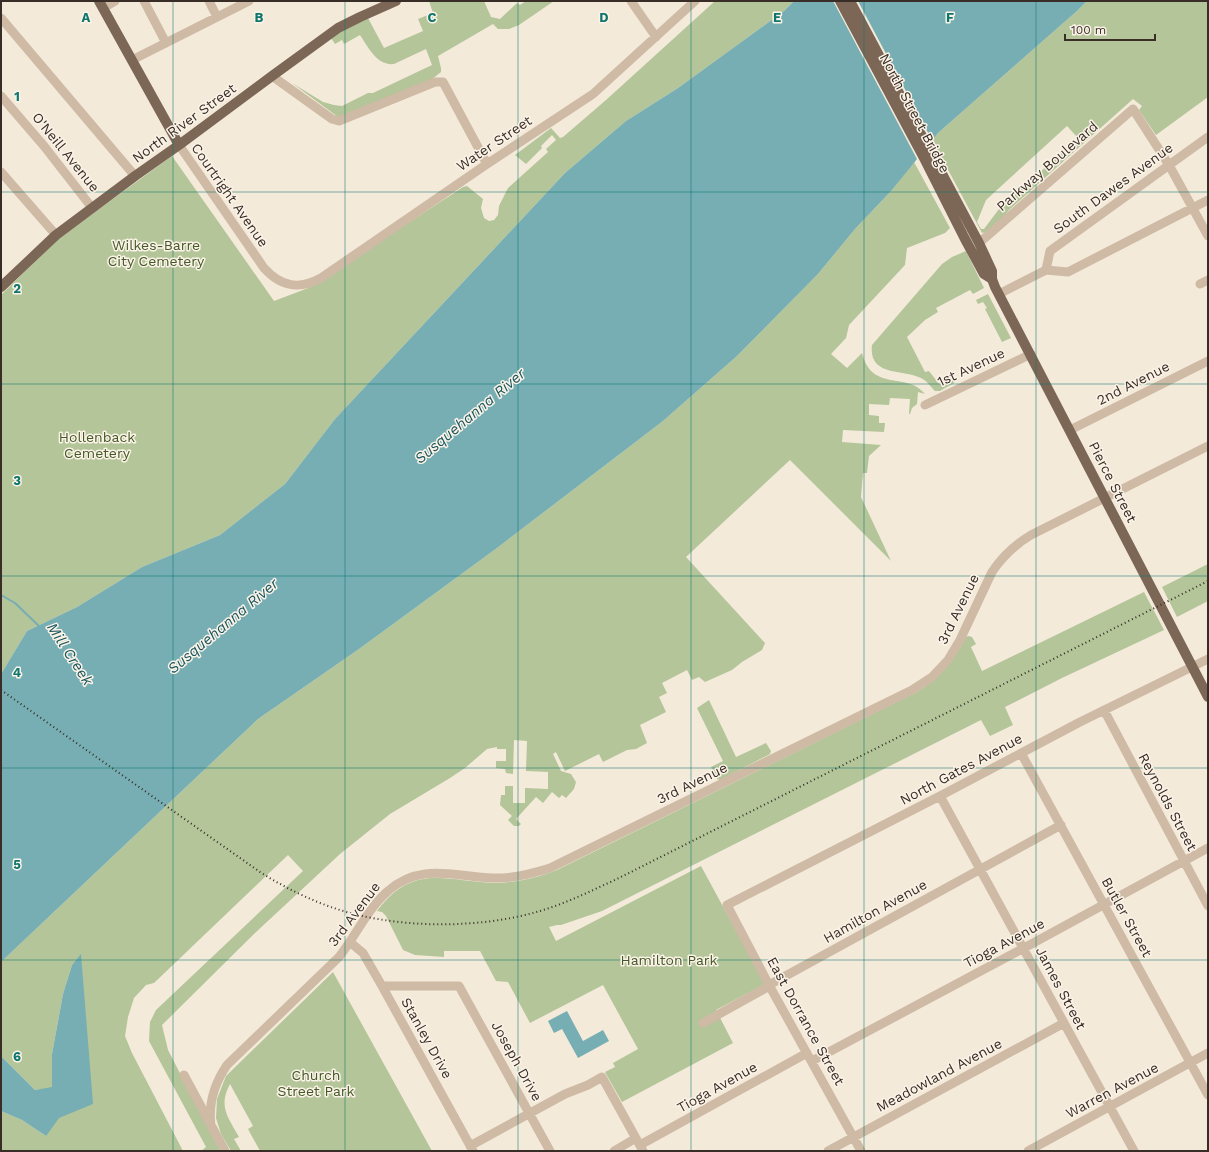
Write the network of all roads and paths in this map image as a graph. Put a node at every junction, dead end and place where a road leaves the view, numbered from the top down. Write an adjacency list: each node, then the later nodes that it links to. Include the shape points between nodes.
1 (115, 1): 10 (street)
2 (144, 1): 14 (street)
3 (209, 1): 11 (street)
4 (249, 1): 11 (street)
5 (396, 1): 16 (main road, North River Street, via 338,28)
6 (630, 1): 13 (street)
7 (695, 1): 13 (street, Water Street)
8 (840, 1): 28 (main road, North Street Bridge)
9 (850, 1): 28 (main road, North Street Bridge)
10 (101, 4): 15 (main road, Courtright Avenue)
11 (217, 17): 14 (street)
12 (1, 18): 23 (street)
13 (656, 36): 20 (street, Water Street, via 593,94)
14 (166, 43): 15 (street)
15 (132, 60): 19 (main road, Courtright Avenue)
16 (272, 76): 19 (main road, North River Street); 20 (street, via 332,119 339,121 435,82 443,82)
17 (1, 96): 25 (street, O'Neill Avenue)
18 (1208, 137): 21 (street, South Dawes Avenue)
19 (179, 146): 23 (main road, North River Street); 33 (street, Courtright Avenue, via 264,268 278,281)
20 (487, 164): 33 (street, Water Street, via 321,278 313,283)
21 (1169, 165): 26 (street); 30 (street, Parkway Boulevard, via 1133,109); 31 (street, South Dawes Avenue, via 1050,251)
22 (1, 172): 27 (street)
23 (135, 176): 25 (main road, North River Street)
24 (1208, 200): 26 (street)
25 (93, 208): 27 (main road, North River Street)
26 (1193, 209): 29 (street); 31 (street, via 1068,272)
27 (56, 235): 34 (main road, North River Street)
28 (969, 236): 30 (main road, Pierce Street); 32 (main road, Pierce Street, via 984,274)
29 (1208, 236)
30 (979, 243): 32 (main road, Pierce Street, via 992,271)
31 (1046, 270): 35 (street)
32 (992, 279): 35 (main road, Pierce Street)
33 (295, 286)
34 (1, 287)
35 (999, 294): 36 (main road, Pierce Street)
36 (1031, 354): 38 (street, 1st Avenue); 39 (main road, Pierce Street)
37 (1208, 361): 39 (street, 2nd Avenue)
38 (924, 405)
39 (1070, 430): 41 (main road, Pierce Street)
40 (1208, 446): 41 (street, 3rd Avenue)
41 (1105, 498): 43 (main road, Pierce Street); 55 (street, 3rd Avenue, via 1031,535 1010,551 992,572 948,660 932,677 912,690 550,868 502,878 435,873 419,874 401,881 381,898)
42 (1208, 659): 43 (street, North Gates Avenue)
43 (1193, 667): 44 (main road, Pierce Street); 45 (street, North Gates Avenue)
44 (1208, 697)
45 (1104, 710): 46 (street, North Gates Avenue); 50 (street, Reynolds Street)
46 (1021, 752): 47 (street, North Gates Avenue); 48 (street, Butler Street)
47 (940, 796): 51 (street, James Street); 53 (street, North Gates Avenue)
48 (1061, 825): 51 (street, Hamilton Avenue); 52 (street, Butler Street)
49 (1208, 848): 50 (street, Tioga Avenue)
50 (1183, 861): 52 (street, Tioga Avenue); 54 (street, Reynolds Street)
51 (980, 869): 56 (street, James Street); 57 (street, Hamilton Avenue)
52 (1104, 904): 56 (street, Tioga Avenue); 63 (street, Butler Street)
53 (727, 905): 57 (street, East Dorrance Street)
54 (1208, 906)
55 (351, 943): 58 (street, Stanley Drive, via 363,954); 68 (street, 3rd Avenue, via 331,966 227,1065 218,1079 213,1094 210,1108)
56 (1024, 948): 60 (street, James Street); 62 (street, Tioga Avenue)
57 (769, 985): 59 (street, Hamilton Avenue); 62 (street, East Dorrance Street)
58 (382, 986): 67 (street, Joseph Drive, via 459,986); 71 (street, Stanley Drive)
59 (703, 1023)
60 (1064, 1023): 66 (street, James Street); 69 (street, Meadowland Avenue)
61 (1208, 1053): 63 (street, Warren Avenue)
62 (809, 1057): 69 (street, East Dorrance Street); 70 (street, Tioga Avenue)
63 (1191, 1063): 65 (street, Butler Street); 66 (street, Warren Avenue)
64 (184, 1075): 68 (street)
65 (1208, 1095)
66 (1109, 1107): 77 (street, Warren Avenue); 78 (street, James Street)
67 (530, 1113): 70 (street, via 602,1077); 71 (street); 73 (street, Joseph Drive)
68 (211, 1126): 72 (street)
69 (853, 1137): 75 (street, Meadowland Avenue); 76 (street, East Dorrance Street)
70 (640, 1145): 74 (street, Tioga Avenue)
71 (471, 1149)
72 (225, 1151)
73 (550, 1151)
74 (614, 1151)
75 (828, 1151)
76 (861, 1151)
77 (1028, 1151)
78 (1134, 1151)

